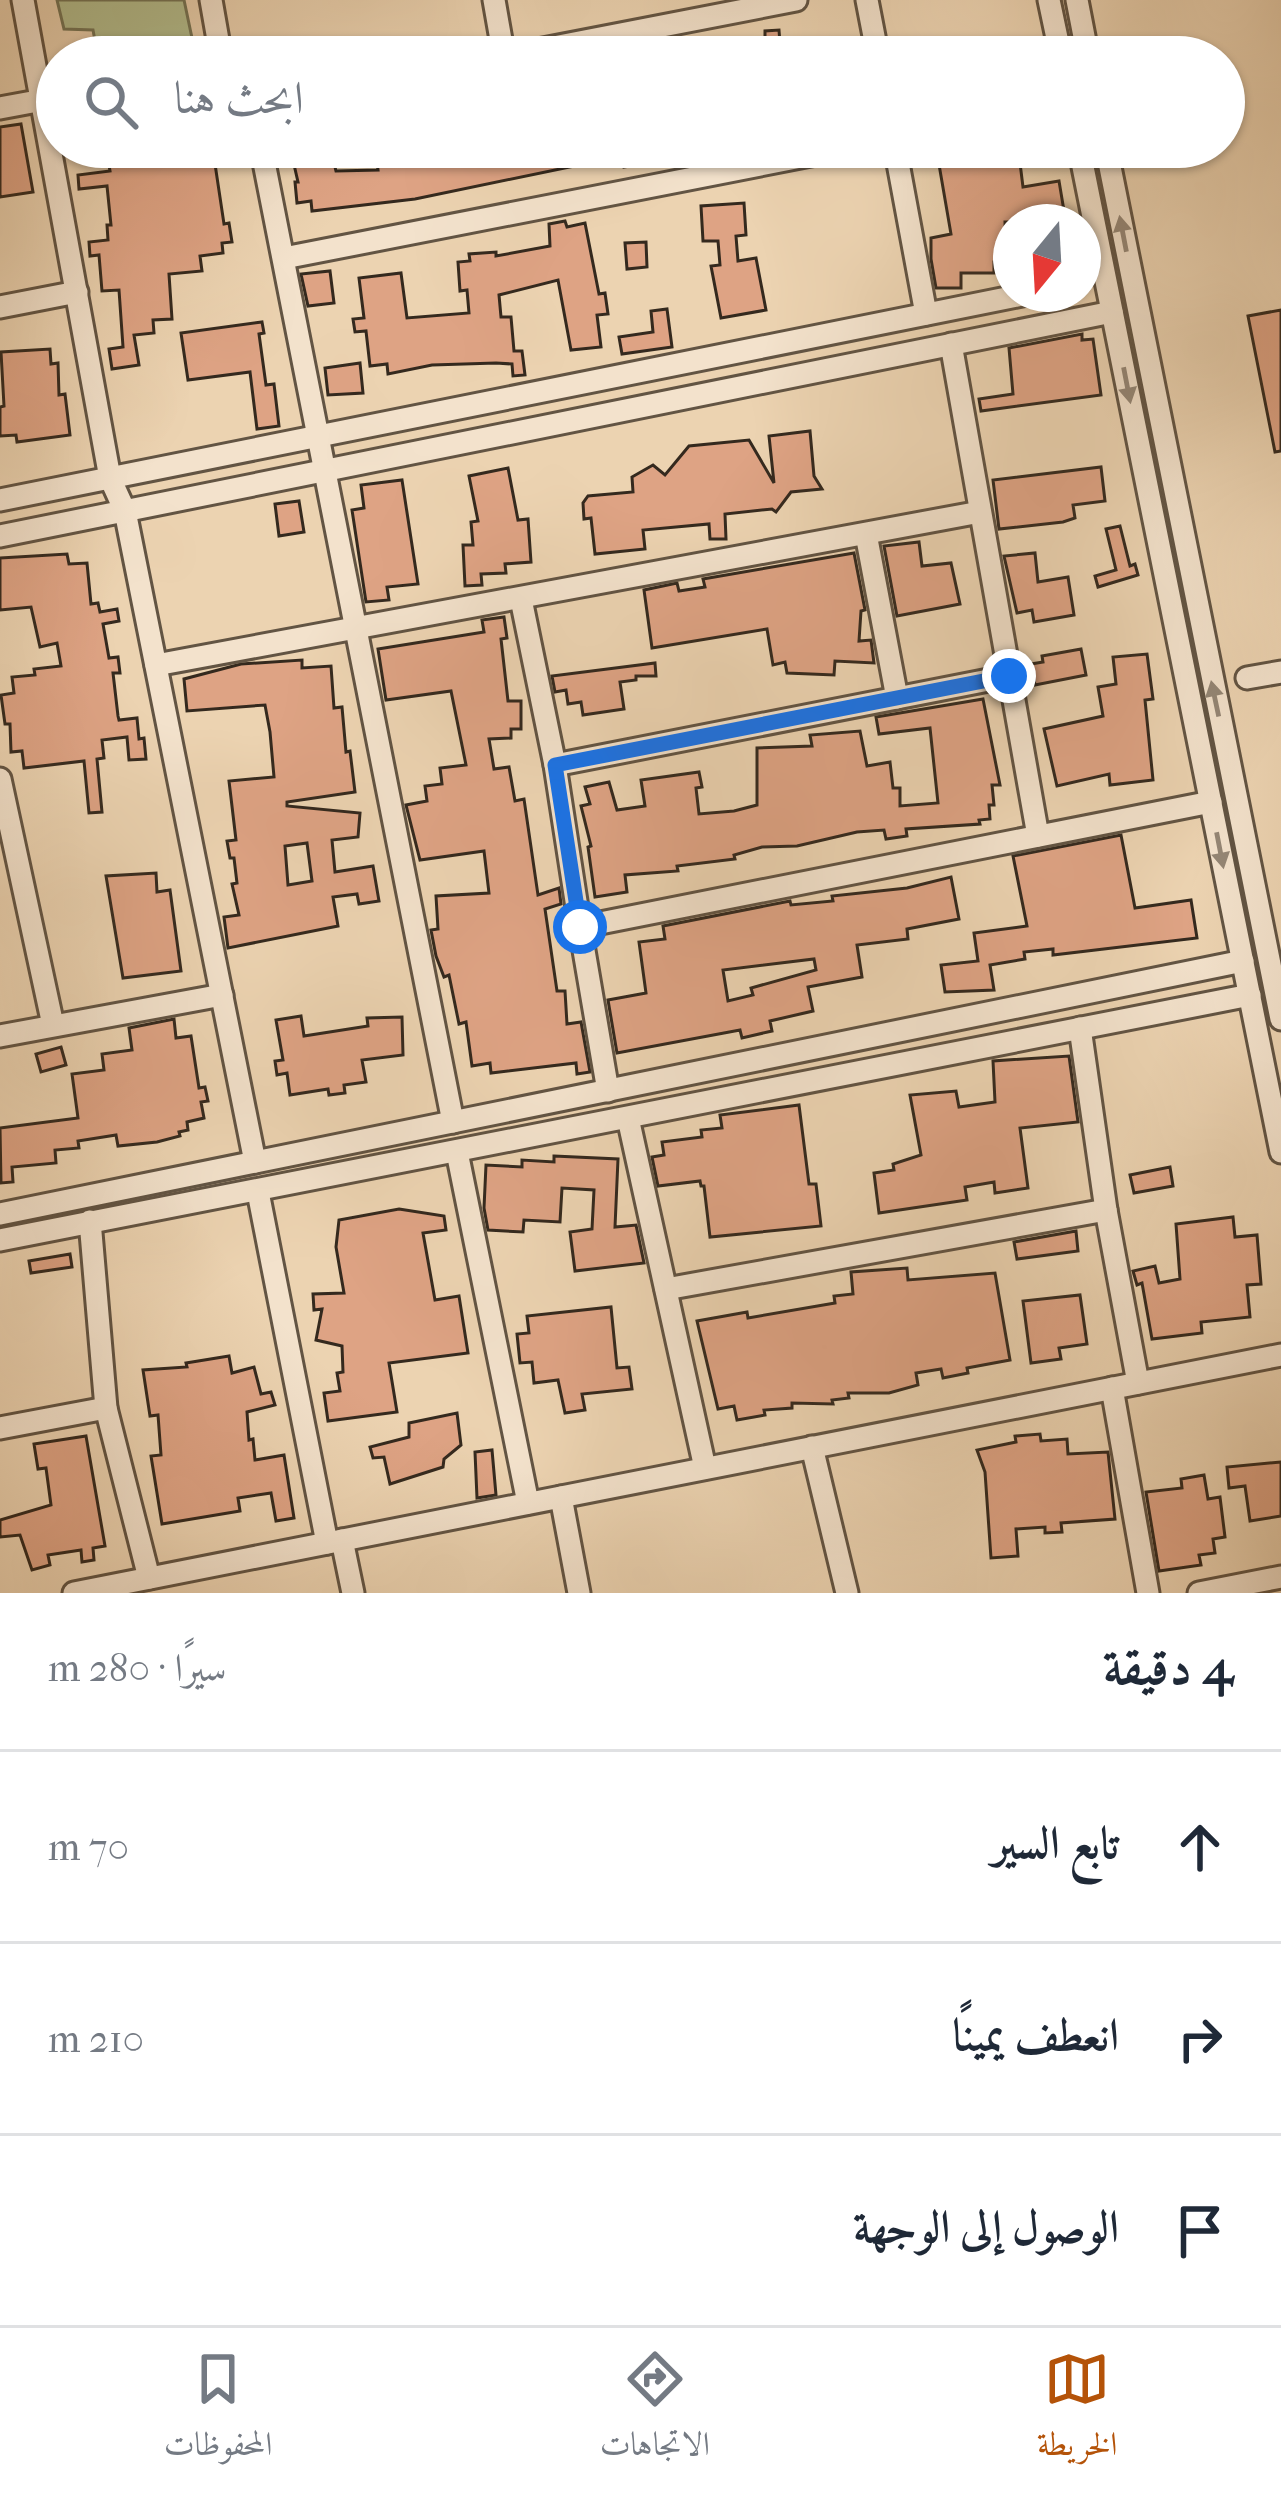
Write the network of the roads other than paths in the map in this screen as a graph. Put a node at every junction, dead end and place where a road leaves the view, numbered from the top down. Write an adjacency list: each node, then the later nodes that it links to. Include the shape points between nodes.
1 (23, 0): 14 (street)
2 (211, 0): 8 (street)
3 (494, 0): 9 (street)
4 (796, 0): 10 (street)
5 (867, 0): 11 (street)
6 (1049, 0): 12 (street)
7 (1077, 0): 13 (street)
8 (217, 36)
9 (500, 36)
10 (611, 36)
11 (874, 36)
12 (1057, 36)
13 (1084, 36)
14 (36, 65)
15 (36, 101): 16 (street)
16 (0, 108)
17 (59, 168): 25 (street)
18 (266, 168): 24 (street)
19 (744, 168): 24 (street)
20 (899, 168): 30 (street)
21 (1081, 168): 23 (street)
22 (1110, 168): 56 (street, one-way to 22)
23 (1085, 204)
24 (284, 258): 32 (street)
25 (77, 292): 28 (street); 34 (street)
26 (1101, 293): 29 (street)
27 (993, 301): 30 (street)
28 (0, 307)
29 (1112, 312): 31 (street); 49 (street, one-way to 49)
30 (926, 314): 32 (street)
31 (951, 344): 33 (street); 37 (street)
32 (318, 436): 33 (street); 34 (street)
33 (325, 471): 36 (street); 41 (street)
34 (110, 478): 35 (street); 36 (street)
35 (0, 500)
36 (125, 511): 39 (street); 42 (street)
37 (980, 512): 38 (street); 44 (street)
38 (866, 534): 40 (street); 46 (street)
39 (0, 536)
40 (520, 599): 41 (street); 47 (street)
41 (356, 629): 42 (street); 62 (street)
42 (156, 665): 54 (street)
43 (1281, 672): 45 (street)
44 (1009, 676): 46 (street); 50 (street)
45 (1247, 678)
46 (897, 698): 47 (street)
47 (555, 765): 52 (street)
48 (0, 779): 51 (street)
49 (1211, 802): 50 (street); 53 (street, one-way to 53)
50 (1038, 836): 52 (street)
51 (7, 864): 57 (street)
52 (580, 927): 60 (street)
53 (1243, 962): 55 (street); 60 (street)
54 (222, 995): 57 (street); 65 (street)
55 (1250, 995): 58 (street); 64 (street)
56 (1281, 1019)
57 (53, 1025): 59 (street)
58 (1080, 1028): 61 (street); 67 (street)
59 (0, 1036)
60 (608, 1091): 62 (street)
61 (628, 1118): 63 (street); 71 (street)
62 (453, 1122): 65 (street)
63 (457, 1152): 66 (street); 80 (street)
64 (1281, 1152)
65 (255, 1162): 68 (street)
66 (258, 1192): 69 (street); 81 (street)
67 (1106, 1210): 71 (street); 73 (street)
68 (0, 1214)
69 (90, 1221): 70 (street); 75 (street)
70 (0, 1240)
71 (666, 1289): 78 (street)
72 (1281, 1354): 73 (street)
73 (1138, 1383): 74 (street)
74 (1112, 1388): 77 (street); 88 (street)
75 (106, 1408): 76 (street); 83 (street)
76 (0, 1428)
77 (812, 1447): 78 (street); 87 (street)
78 (706, 1468): 79 (street)
79 (561, 1497): 80 (street); 86 (street)
80 (528, 1503): 81 (street)
81 (334, 1542): 83 (street); 85 (street)
82 (1281, 1577): 89 (street)
83 (149, 1578): 84 (street)
84 (83, 1592)
85 (352, 1593)
86 (579, 1593)
87 (847, 1593)
88 (1148, 1593)
89 (1199, 1593)

